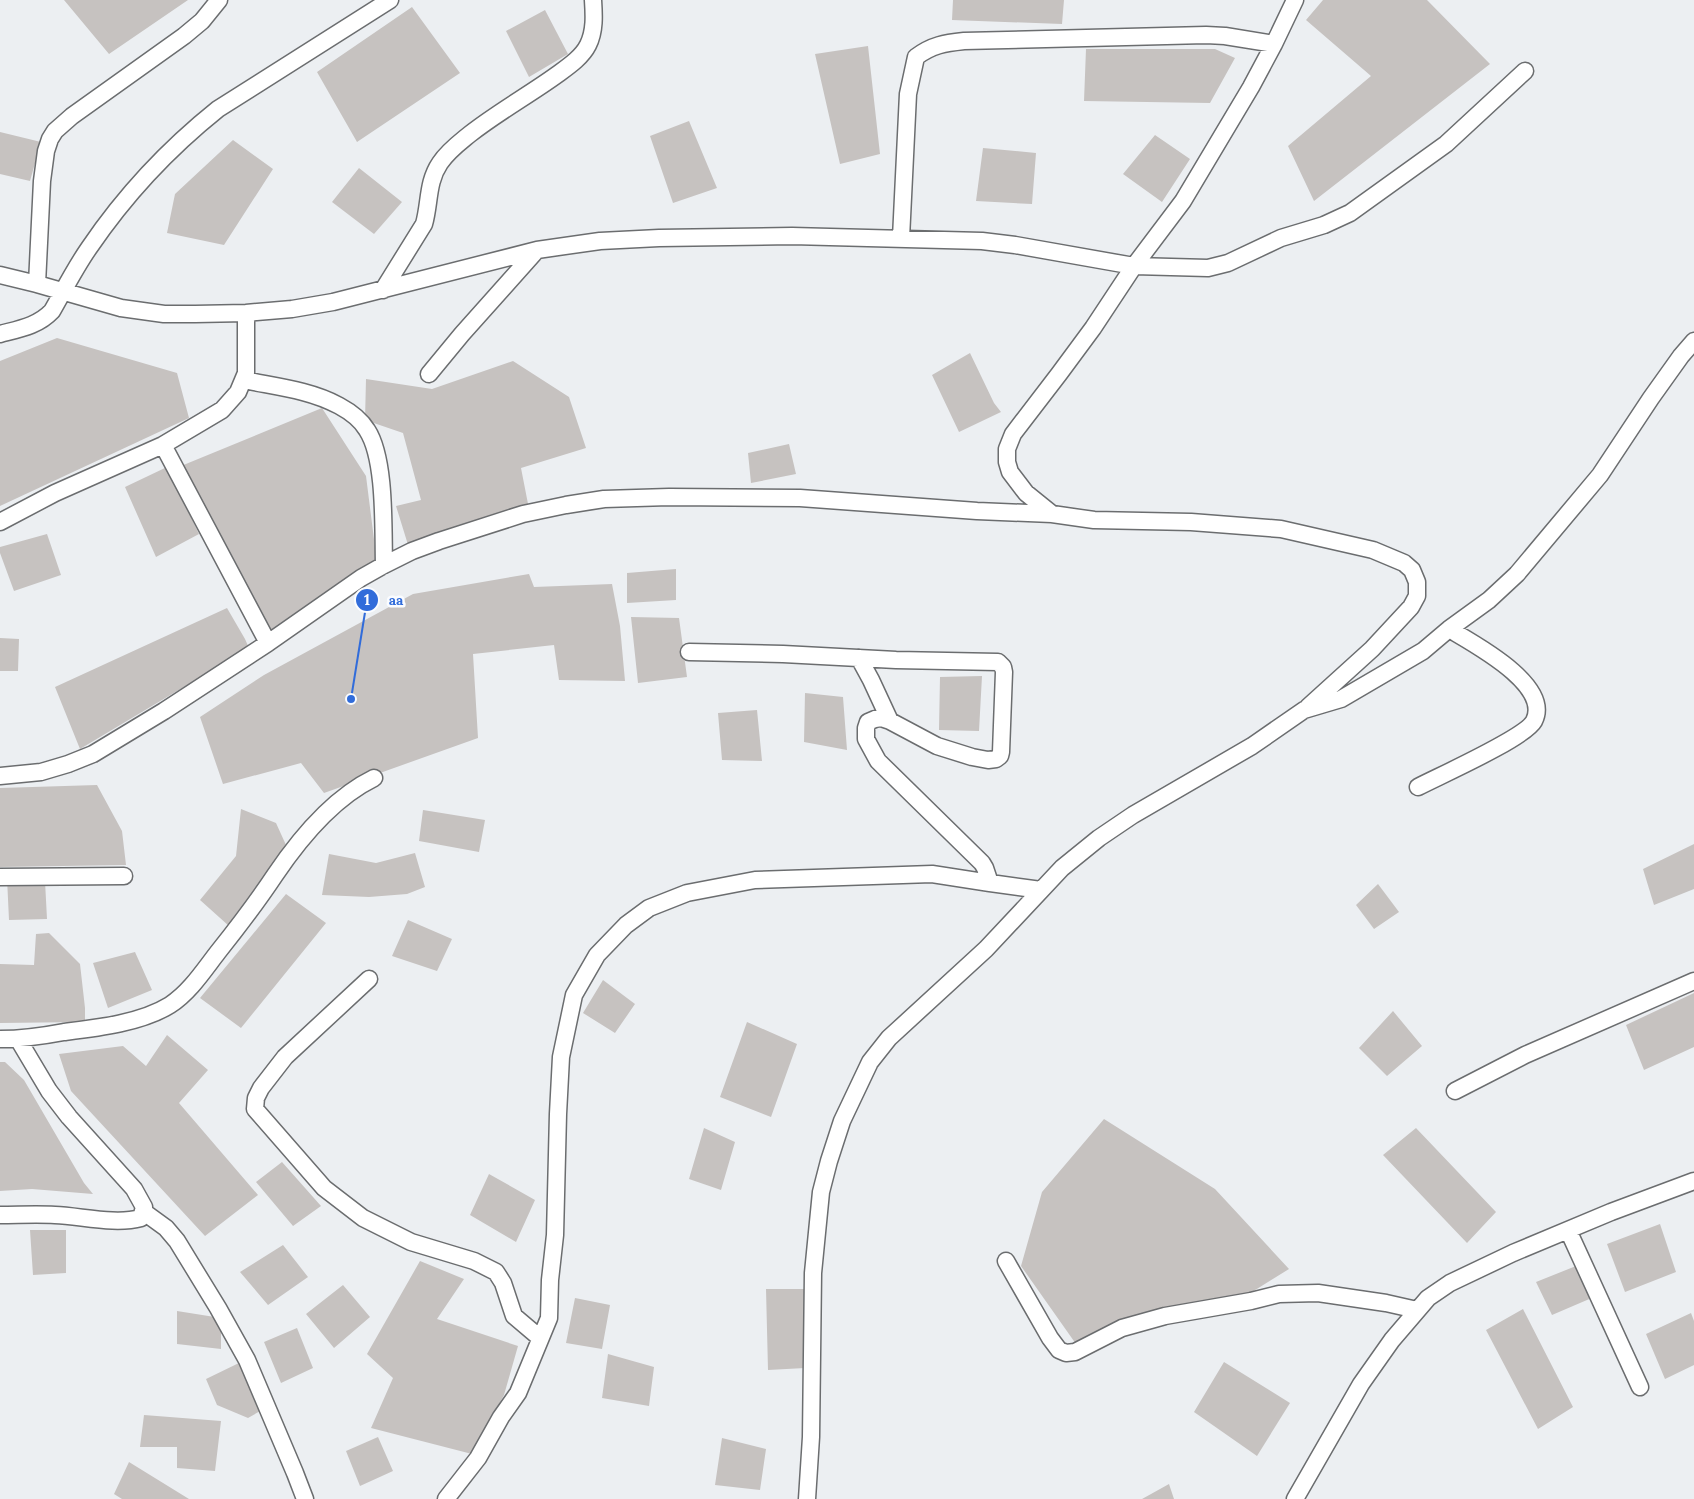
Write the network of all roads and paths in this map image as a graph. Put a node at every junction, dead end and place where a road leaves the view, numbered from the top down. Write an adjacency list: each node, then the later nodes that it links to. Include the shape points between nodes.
1 (219, 0): 11 (street, via 184,36 72,116 50,139 43,166)
2 (390, 0): 13 (street, via 218,109 192,129 131,192 88,249)
3 (593, 0): 12 (street, via 592,33 584,51 542,86 480,126 440,162 430,183 424,224)
4 (1295, 0): 5 (street)
5 (1274, 44): 7 (street, via 1225,36 1177,35 964,41 927,48 916,57 908,94); 9 (street, via 1183,201)
6 (1525, 71): 9 (street, via 1446,144 1357,209 1335,221 1281,238 1217,266)
7 (900, 238): 8 (street, via 659,238 600,241); 9 (street, via 1016,245)
8 (537, 250): 12 (street); 17 (street)
9 (1134, 266): 20 (street, via 1088,336 1013,434 1007,449 1007,462 1016,481)
10 (0, 275): 11 (street)
11 (37, 284): 13 (street)
12 (383, 290): 14 (street, via 292,309)
13 (63, 291): 14 (street, via 143,312); 15 (street, via 45,318)
14 (246, 313): 18 (street, via 247,364)
15 (0, 334)
16 (1694, 341): 23 (street, via 1600,475 1543,544 1502,588)
17 (429, 374)
18 (244, 380): 19 (street, via 222,410); 22 (street, via 324,399 341,407 366,428 378,456)
19 (162, 445): 21 (street, via 55,493); 24 (street)
20 (1052, 514): 22 (street, via 800,498 613,499 523,514 439,541); 27 (street, via 1094,520 1191,522 1281,529 1373,550 1404,563 1412,570 1417,582 1417,596 1411,607 1372,649)
21 (0, 522)
22 (384, 565): 24 (street)
23 (1450, 629): 27 (street, via 1423,651 1357,691); 31 (street, via 1513,672 1528,687 1535,700 1536,712 1534,721 1518,736)
24 (268, 643): 29 (street, via 93,754 41,772)
25 (689, 652): 26 (street)
26 (859, 658): 28 (street); 28 (street, via 990,660 1003,667 1001,752 996,760 972,757 937,746)
27 (1304, 710): 35 (street, via 1252,746 1106,833 1062,868)
28 (890, 721): 34 (street, via 881,718 868,722 866,739 870,749 878,761 978,859)
29 (0, 776)
30 (374, 778): 39 (street, via 335,806 300,841 201,975 179,998 144,1016)
31 (1418, 787)
32 (124, 876): 33 (street)
33 (0, 877)
34 (990, 883): 35 (street); 47 (street, via 932,874 755,880 688,893 649,908 626,925 596,955 574,995 559,1076 555,1235 549,1318)
35 (1042, 890): 51 (street, via 986,949 889,1038 870,1062 842,1121 821,1192 818,1218 813,1273 812,1437)
36 (369, 979): 47 (street, via 285,1057 261,1088 255,1109 324,1188 363,1218 411,1242 474,1261 496,1272 514,1316)
37 (1694, 981): 40 (street, via 1534,1051)
38 (0, 1039): 39 (street)
39 (18, 1039): 42 (street, via 49,1091 134,1189 144,1203)
40 (1455, 1092)
41 (1694, 1181): 44 (street)
42 (144, 1212): 43 (street, via 141,1218 128,1220); 49 (street, via 166,1228 177,1241 218,1308 247,1360)
43 (0, 1215)
44 (1568, 1230): 46 (street, via 1450,1282); 48 (street)
45 (1006, 1261): 46 (street, via 1050,1338 1059,1350 1066,1353 1075,1352 1122,1328 1165,1316 1279,1294 1318,1294)
46 (1416, 1310): 52 (street, via 1361,1384)
47 (540, 1338): 50 (street, via 518,1393 478,1458)
48 (1640, 1387)
49 (305, 1499)
50 (446, 1499)
51 (807, 1499)
52 (1295, 1499)

